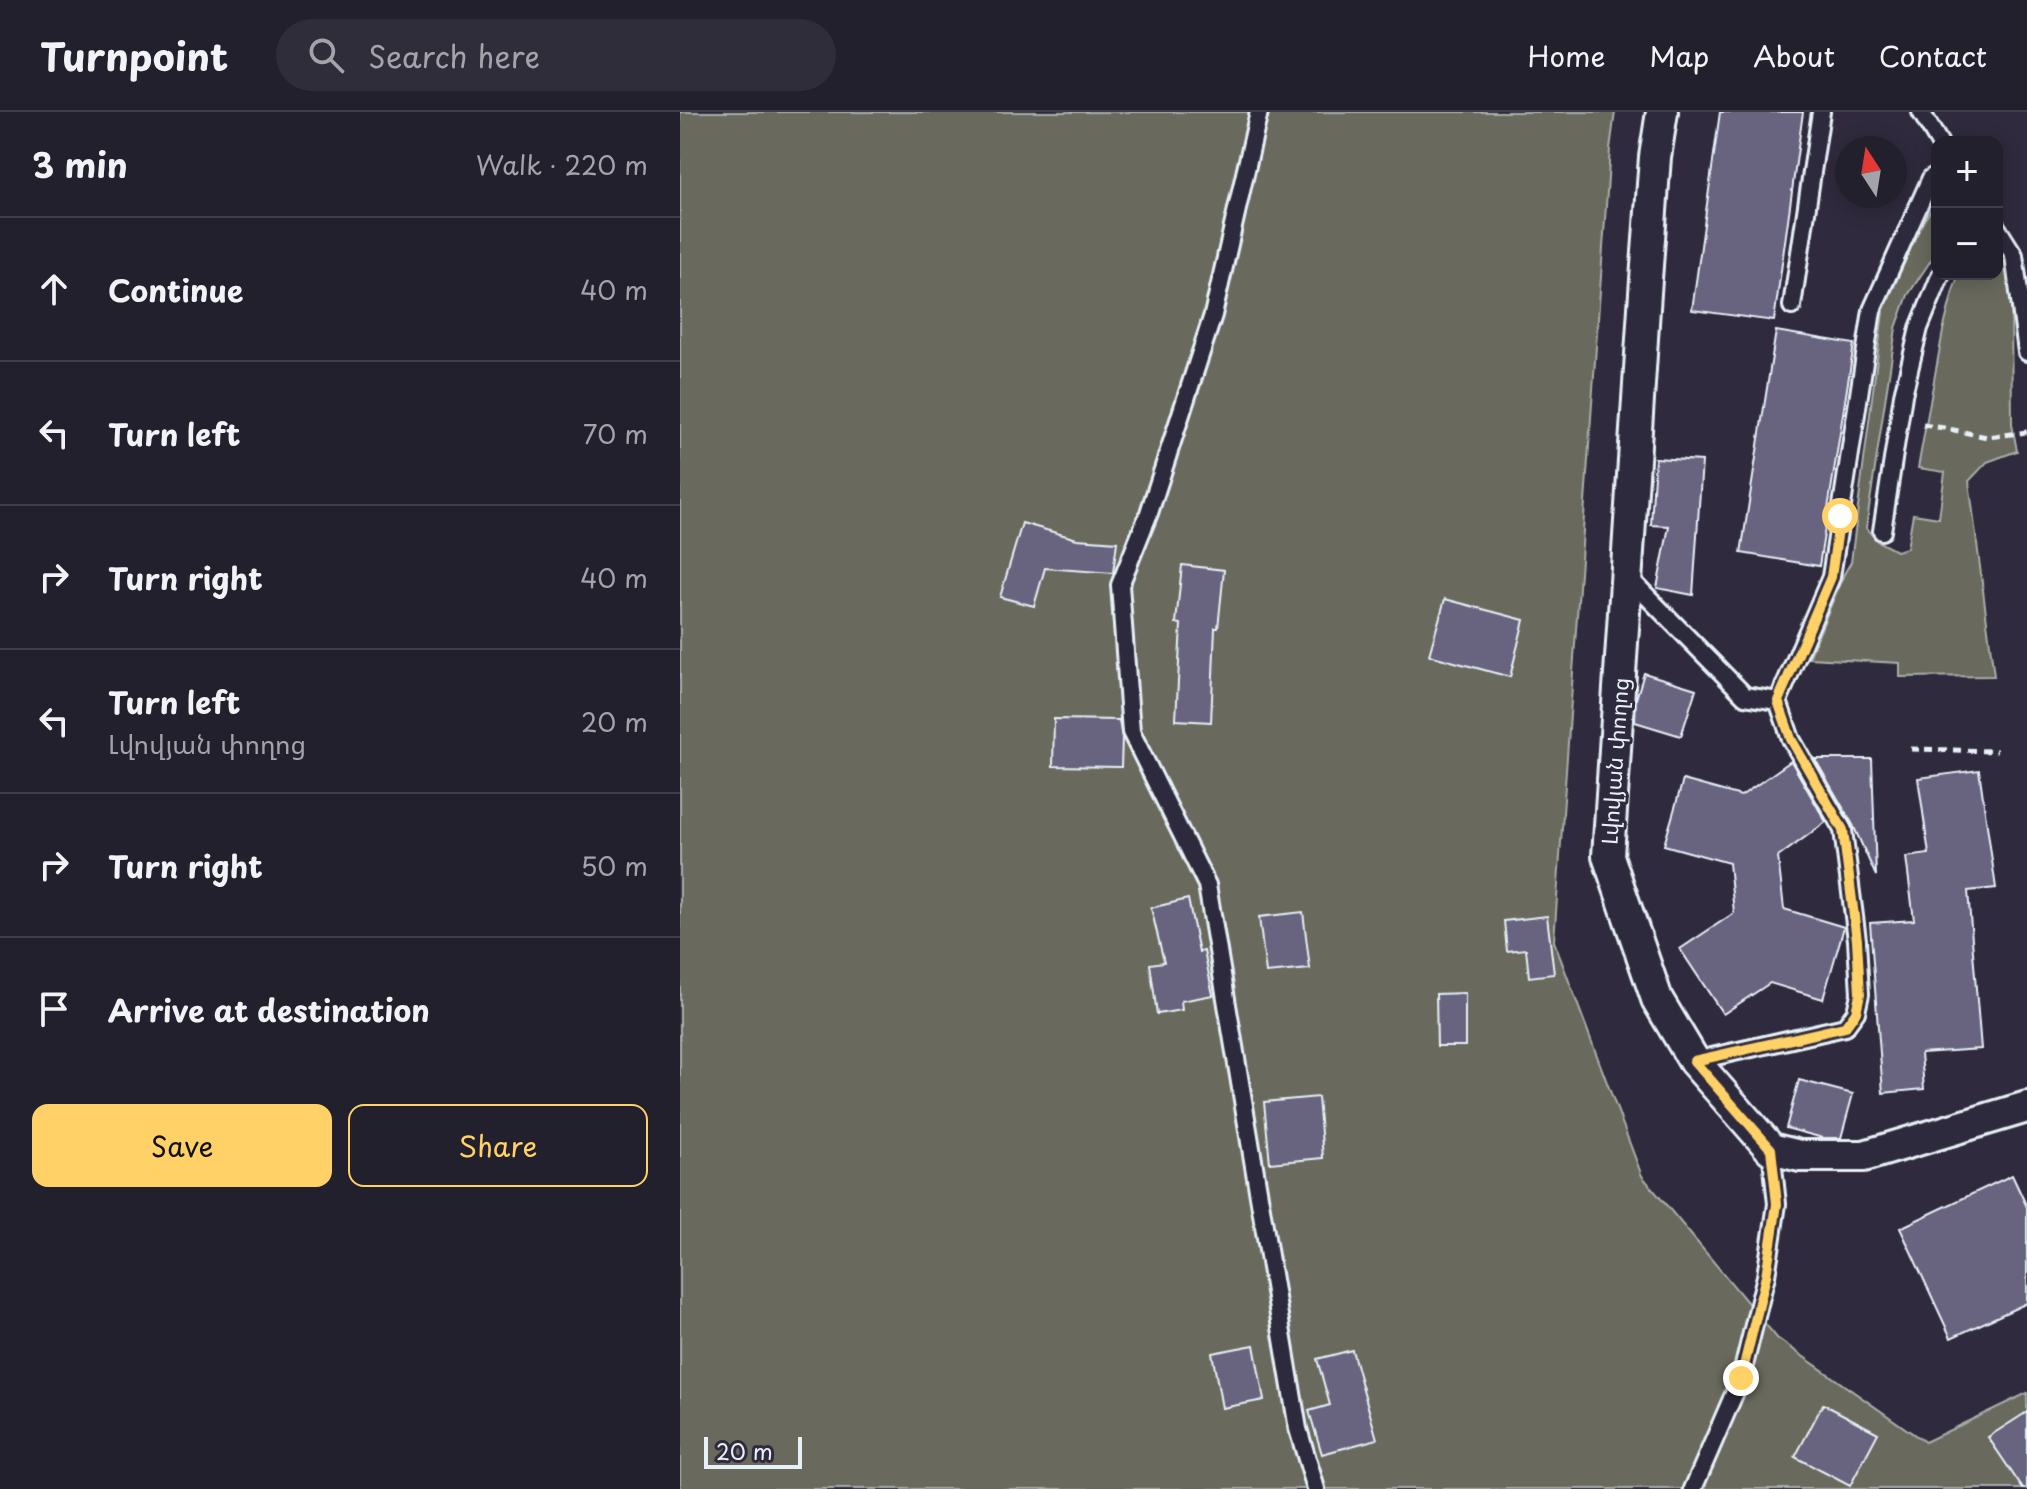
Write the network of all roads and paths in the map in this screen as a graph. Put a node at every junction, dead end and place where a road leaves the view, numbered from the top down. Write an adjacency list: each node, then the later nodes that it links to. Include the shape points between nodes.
1 (1259, 112): 21 (lane, via 1213,315 1120,585 1131,732 1207,885 1298,1429)
2 (1662, 112): 14 (street, Լվովյան փողոց)
3 (1821, 112): 9 (lane)
4 (1921, 112): 5 (lane)
5 (1935, 136)
6 (1931, 178): 15 (lane, via 1872,310 1831,577)
7 (2003, 238): 10 (lane, via 2014,255)
8 (1939, 280): 13 (lane, via 1919,328 1903,395)
9 (1792, 306)
10 (2027, 352)
11 (1927, 426): 12 (path, via 1987,437)
12 (2027, 432)
13 (1882, 531)
14 (1628, 577): 15 (lane, via 1745,696); 18 (street, Լվովյան փողոց, via 1608,856 1657,999)
15 (1778, 701): 18 (lane, via 1791,739 1843,830 1857,940 1856,1012 1845,1027)
16 (1911, 749): 17 (path)
17 (1997, 751)
18 (1694, 1061): 20 (street, Լվովյան փողոց)
19 (2027, 1107): 20 (street, via 1864,1156 1800,1156)
20 (1771, 1149): 22 (lane, via 1777,1204 1766,1276 1741,1378)
21 (1316, 1489)
22 (1693, 1489)

